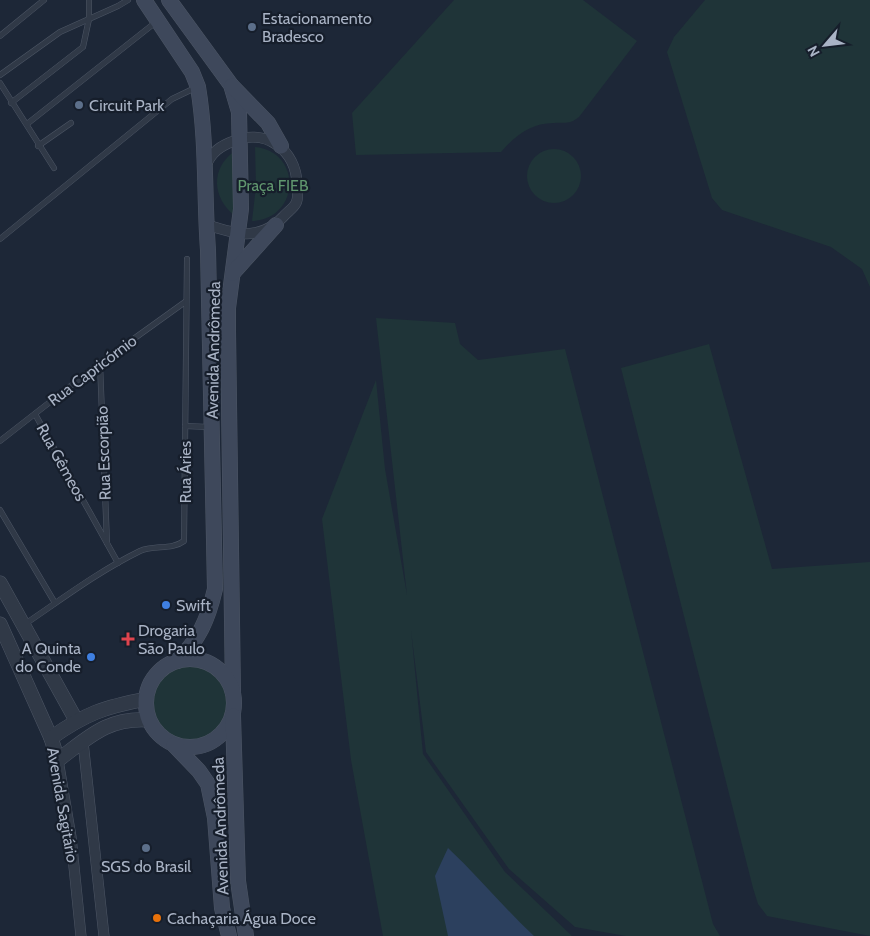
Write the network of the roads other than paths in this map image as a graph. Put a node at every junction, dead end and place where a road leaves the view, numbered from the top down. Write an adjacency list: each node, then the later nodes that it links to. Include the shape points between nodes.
1 (44, 0): 8 (lane)
2 (89, 0): 6 (lane)
3 (128, 0): 6 (lane)
4 (144, 0): 7 (main road, Avenida Andrômeda)
5 (169, 0): 11 (main road, Avenida Andrômeda)
6 (89, 19): 9 (lane, via 60,32); 13 (lane, via 83,47)
7 (158, 20): 12 (main road, Avenida Andrômeda, via 192,72); 15 (lane)
8 (0, 36)
9 (0, 75)
10 (0, 83): 13 (lane)
11 (231, 85): 16 (main road, Avenida Andrômeda, via 239,112); 18 (main road, via 268,123)
12 (198, 87): 19 (main road, Avenida Andrômeda); 24 (lane, via 172,99)
13 (11, 103): 15 (lane)
14 (71, 123): 17 (lane)
15 (27, 124): 17 (lane)
16 (240, 138): 18 (street, via 262,138); 19 (street, via 218,148); 23 (main road, Avenida Andrômeda)
17 (38, 146): 20 (lane)
18 (281, 146): 22 (street, via 293,162 297,175 297,202)
19 (205, 166): 21 (main road, Avenida Andrômeda)
20 (54, 168)
21 (205, 225): 23 (street); 31 (main road, Avenida Andrômeda)
22 (276, 225): 23 (street, via 252,233); 26 (main road)
23 (240, 233): 26 (main road, Avenida Andrômeda)
24 (0, 238)
25 (187, 258): 27 (lane, Rua Áries)
26 (232, 274): 41 (main road, Avenida Andrômeda, via 228,331)
27 (186, 302): 28 (lane, Rua Capricórnio); 30 (lane, Rua Áries)
28 (100, 363): 29 (lane, Rua Capricórnio); 34 (lane, Rua Escorpião)
29 (34, 414): 32 (lane, Rua Capricórnio); 34 (lane, Rua Gêmeos)
30 (185, 426): 31 (lane); 35 (lane, Rua Áries, via 184,541 176,545 154,546)
31 (212, 427): 40 (main road, Avenida Andrômeda, via 215,589 208,618)
32 (0, 441)
33 (0, 510): 37 (lane)
34 (107, 543): 35 (lane, Rua Gêmeos)
35 (118, 563): 37 (lane, Rua Áries)
36 (0, 583): 39 (street)
37 (55, 603): 39 (lane, Rua Áries)
38 (0, 624): 46 (street, Avenida Sagitário)
39 (24, 625): 44 (street)
40 (177, 661): 41 (main road, via 196,660 214,666 223,674); 42 (main road, via 159,672)
41 (233, 693): 43 (main road)
42 (146, 699): 44 (street, via 115,705); 45 (main road)
43 (233, 714): 48 (main road, via 227,728 204,746); 53 (main road, Avenida Andrômeda, via 238,881)
44 (76, 720): 46 (street)
45 (149, 720): 47 (street, via 109,724); 48 (main road, via 155,730)
46 (51, 738): 49 (street, Avenida Sagitário)
47 (83, 742): 49 (street); 51 (street, Avenida Sagitário)
48 (174, 745): 52 (main road, Avenida Andrômeda, via 208,784 215,818 222,908)
49 (58, 760): 50 (street, Avenida Sagitário)
50 (82, 936)
51 (104, 936)
52 (228, 936)
53 (246, 936)

